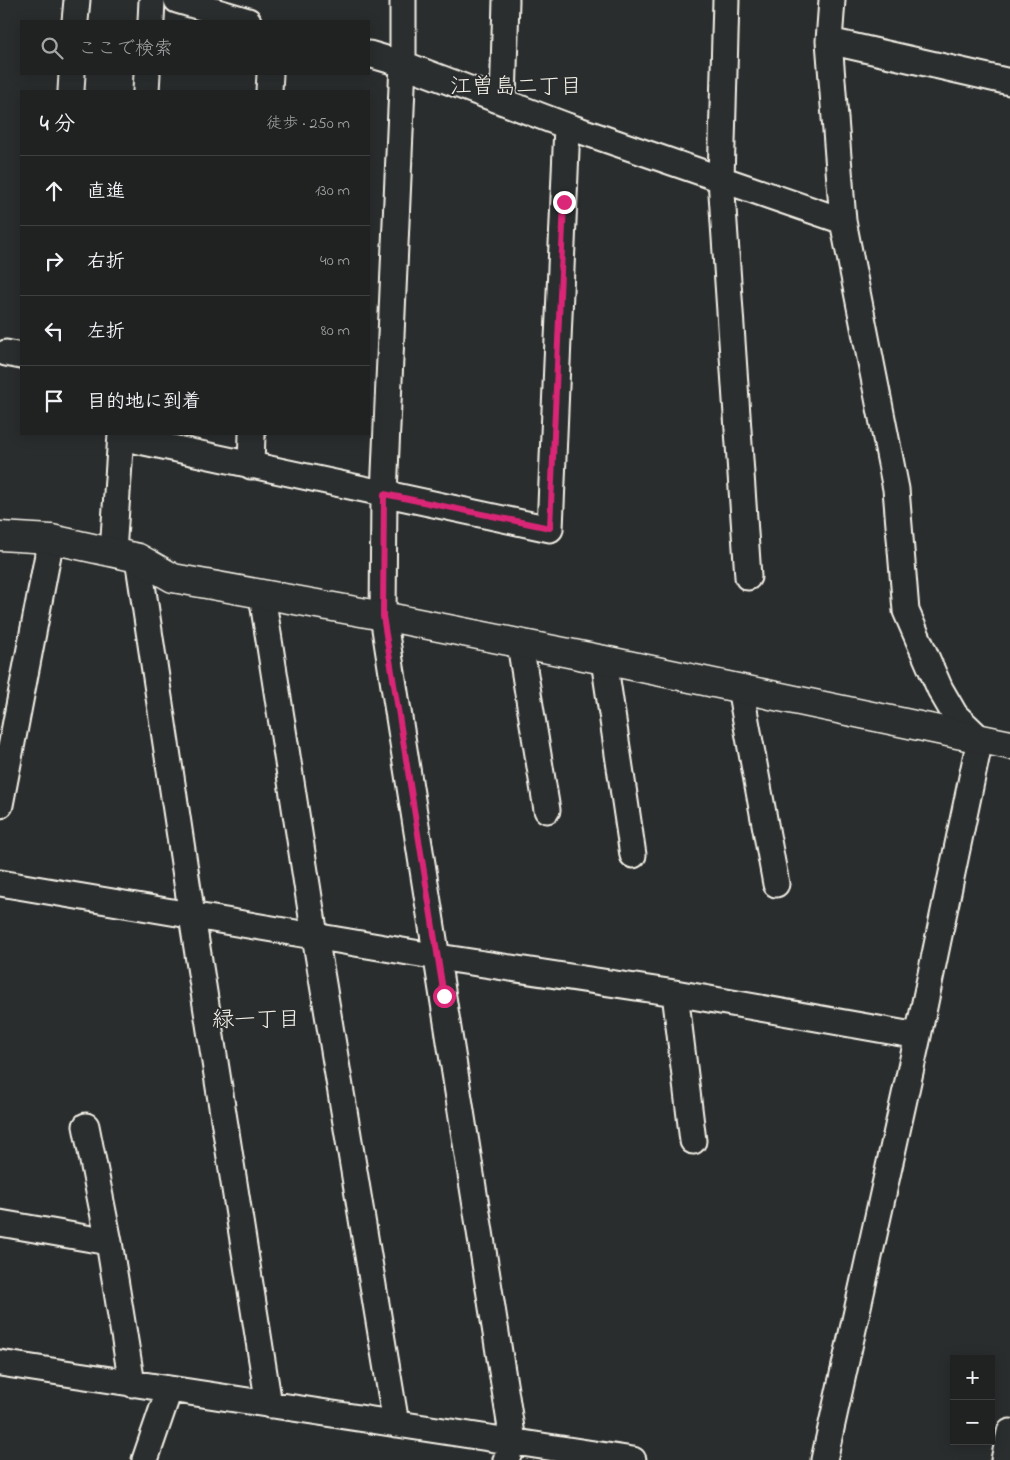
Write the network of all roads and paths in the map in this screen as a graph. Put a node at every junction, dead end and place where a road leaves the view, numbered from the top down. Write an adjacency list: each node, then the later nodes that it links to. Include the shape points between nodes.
1 (77, 0): 8 (street)
2 (152, 0): 9 (street)
3 (177, 0): 10 (street)
4 (403, 0): 13 (street)
5 (506, 0): 21 (street)
6 (726, 0): 23 (street)
7 (832, 0): 11 (street)
8 (75, 20)
9 (150, 20)
10 (245, 20)
11 (829, 41): 17 (street); 24 (street)
12 (370, 54): 13 (street)
13 (403, 64): 21 (street); 28 (street)
14 (72, 75): 18 (street)
15 (147, 75): 19 (street)
16 (270, 75): 20 (street)
17 (1010, 82)
18 (71, 90)
19 (146, 90)
20 (270, 90)
21 (503, 102): 22 (street)
22 (567, 126): 23 (street); 28 (street, via 550,528)
23 (721, 179): 24 (street); 32 (street)
24 (844, 221): 38 (street, via 896,489 906,611 955,715)
25 (252, 435): 27 (street)
26 (121, 436): 27 (street); 31 (street)
27 (250, 466): 28 (street)
28 (384, 494): 34 (street)
29 (0, 536): 30 (street)
30 (51, 539): 31 (street); 40 (street)
31 (126, 555): 33 (street, via 173,578); 45 (street)
32 (748, 577)
33 (262, 595): 34 (street); 46 (street)
34 (383, 616): 35 (street); 47 (street)
35 (520, 644): 36 (street); 41 (street)
36 (604, 660): 37 (street); 42 (street)
37 (740, 688): 38 (street); 44 (street)
38 (980, 739): 39 (street); 49 (street)
39 (1010, 745)
40 (0, 805)
41 (547, 810)
42 (632, 855)
43 (0, 883): 45 (street)
44 (776, 884)
45 (192, 916): 46 (street); 57 (street)
46 (315, 936): 47 (street); 58 (street)
47 (438, 957): 48 (street); 60 (street)
48 (675, 992): 49 (street); 51 (street)
49 (918, 1036): 63 (street)
50 (86, 1126): 53 (street)
51 (693, 1142)
52 (0, 1223): 53 (street)
53 (109, 1242): 55 (street)
54 (0, 1363): 55 (street)
55 (132, 1384): 56 (street)
56 (169, 1390): 57 (street); 61 (street)
57 (269, 1405): 58 (street)
58 (396, 1424): 60 (street)
59 (1010, 1432): 64 (street)
60 (509, 1450): 62 (street)
61 (145, 1460)
62 (633, 1460)
63 (824, 1460)
64 (1004, 1460)

